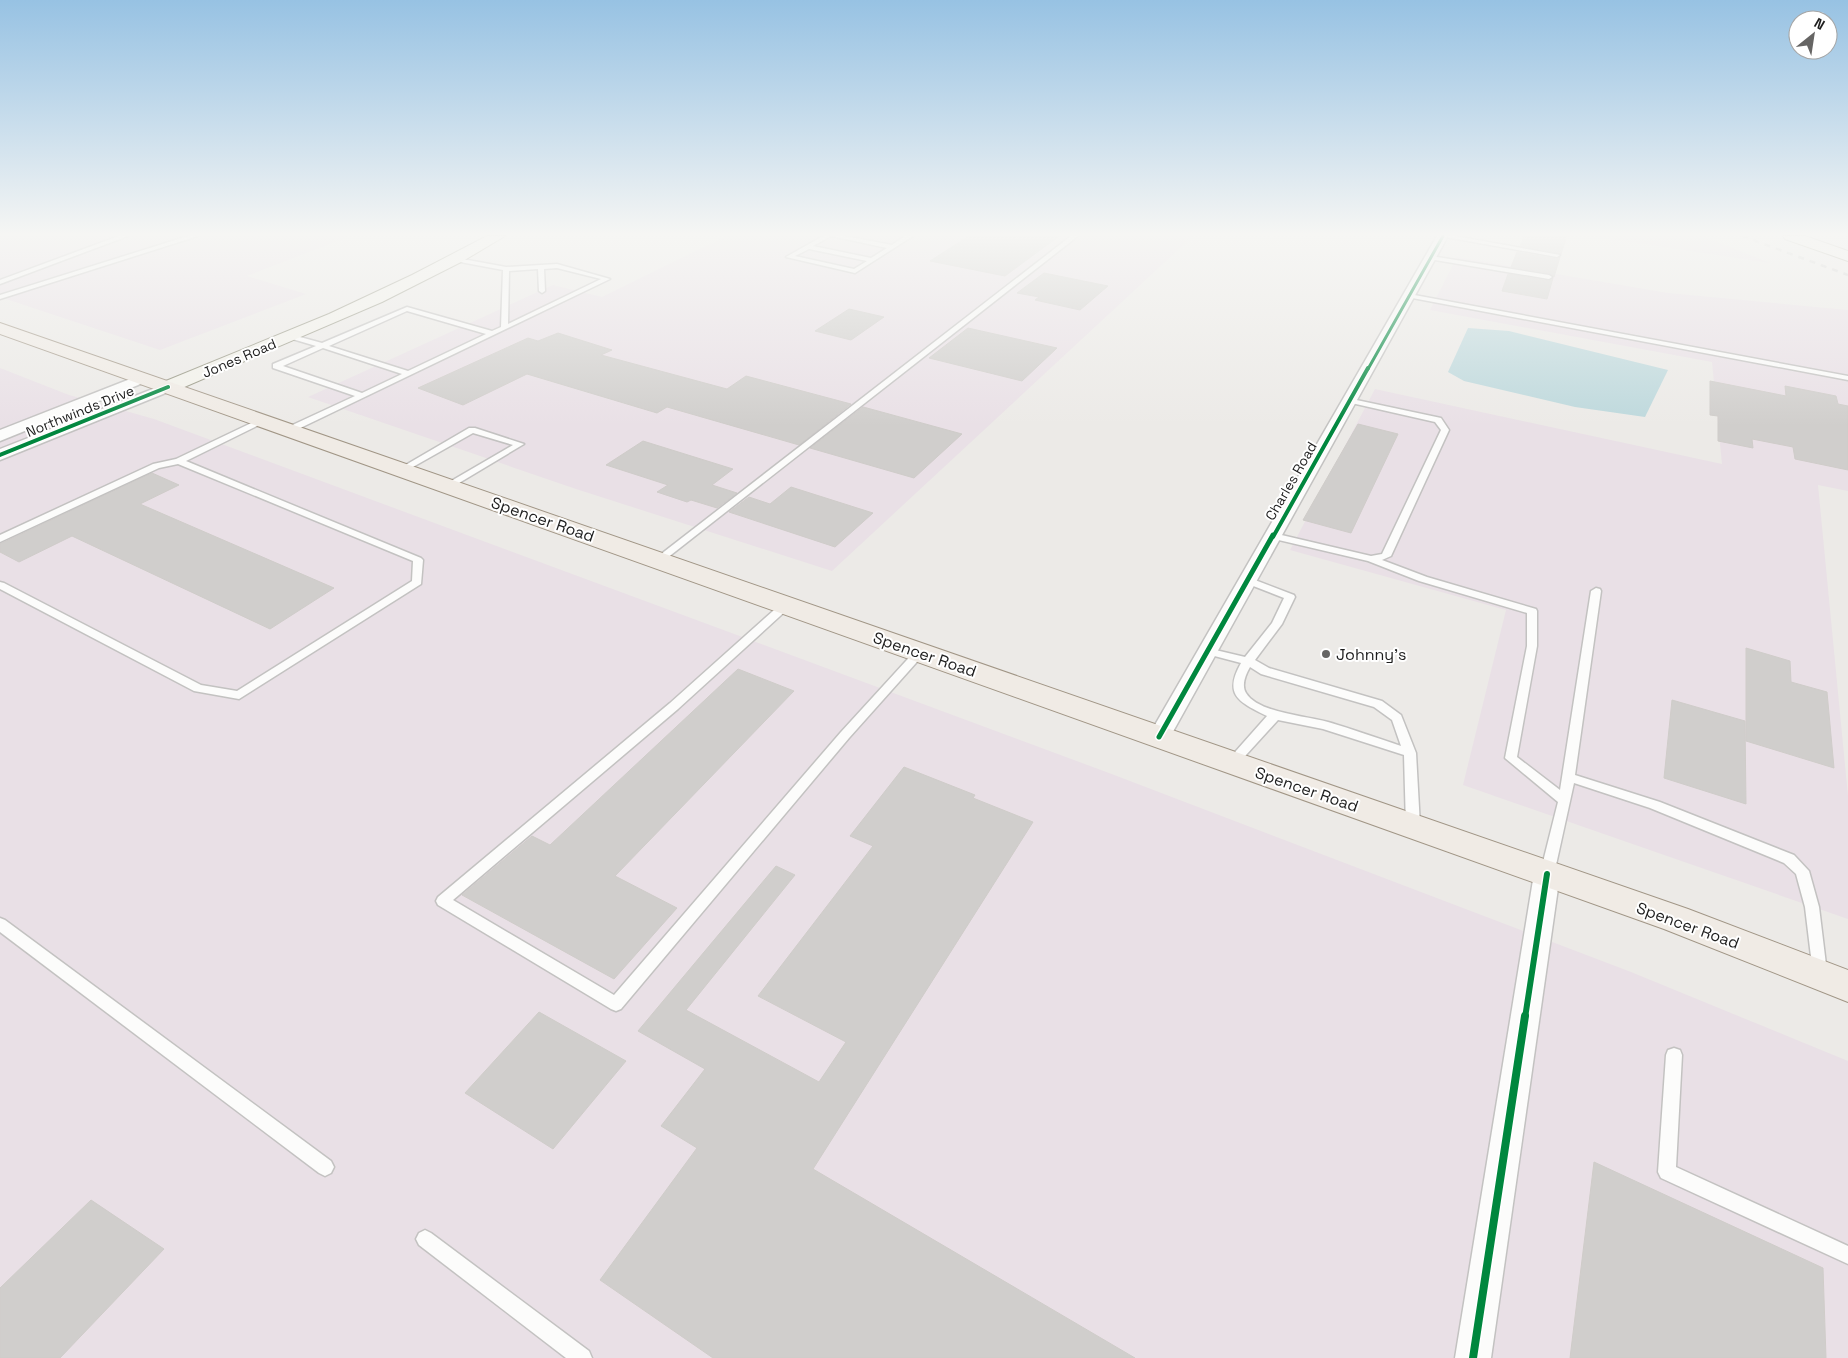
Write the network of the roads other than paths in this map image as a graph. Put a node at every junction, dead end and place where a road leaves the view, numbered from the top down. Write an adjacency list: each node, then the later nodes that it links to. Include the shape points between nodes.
1 (374, 299): 12 (main road, Jones Road)
2 (505, 299): 9 (lane)
3 (557, 299): 9 (lane)
4 (994, 299): 41 (lane)
5 (1407, 299): 31 (street, Charles Road)
6 (1429, 299): 26 (lane)
7 (276, 324): 10 (main road, Jones Road)
8 (0, 328): 24 (main road, Spencer Road)
9 (504, 328): 11 (lane)
10 (257, 332)
11 (491, 333): 13 (lane, via 407,309); 21 (lane)
12 (292, 336): 13 (lane); 25 (main road, Jones Road)
13 (323, 346): 14 (lane); 22 (lane, via 276,366)
14 (349, 354): 15 (lane); 16 (lane)
15 (336, 360)
16 (366, 360): 17 (lane); 18 (lane)
17 (354, 365)
18 (385, 365): 20 (lane); 21 (lane)
19 (312, 370): 22 (lane)
20 (372, 372)
21 (408, 373): 30 (lane)
22 (302, 375): 27 (lane)
23 (329, 376): 27 (lane)
24 (143, 378): 25 (main road, Spencer Road); 34 (street, Northwinds Drive)
25 (168, 378): 32 (main road, Spencer Road); 35 (street, Northwinds Drive)
26 (1848, 378)
27 (319, 381): 29 (lane)
28 (348, 383): 29 (lane)
29 (338, 388): 30 (lane)
30 (360, 395): 33 (lane)
31 (1350, 400): 39 (street, Charles Road); 42 (lane, via 1438,420 1445,430 1386,556)
32 (262, 420): 33 (main road, Spencer Road); 36 (lane)
33 (288, 430): 37 (main road, Spencer Road)
34 (0, 436)
35 (0, 455)
36 (180, 461): 40 (lane, via 156,466); 44 (lane, via 418,560 417,582 239,695 198,688)
37 (401, 470): 38 (main road, Spencer Road); 38 (lane, via 472,430 520,444)
38 (448, 486): 41 (main road, Spencer Road)
39 (1273, 536): 42 (lane); 43 (street, Charles Road)
40 (0, 539)
41 (659, 560): 46 (main road, Spencer Road)
42 (1371, 560): 55 (lane, via 1532,611 1532,646 1511,758)
43 (1248, 580): 47 (street, Charles Road); 49 (lane, via 1290,597 1277,624)
44 (0, 585)
45 (1596, 591): 54 (lane)
46 (786, 605): 48 (main road, Spencer Road); 48 (lane, via 674,706 443,900 616,1004 845,735)
47 (1207, 651): 49 (lane); 51 (street, Charles Road)
48 (920, 652): 51 (main road, Spencer Road)
49 (1248, 662): 50 (lane, via 1236,688 1241,697); 52 (lane, via 1265,671 1378,704 1397,718)
50 (1275, 715): 52 (lane, via 1324,725); 53 (lane)
51 (1159, 736): 53 (main road, Spencer Road)
52 (1410, 753): 56 (lane)
53 (1232, 763): 56 (main road, Spencer Road)
54 (1568, 777): 55 (lane); 59 (lane, via 1655,804 1789,859 1802,871)
55 (1565, 800): 57 (lane)
56 (1413, 826): 57 (main road, Spencer Road)
57 (1547, 874): 59 (main road, Spencer Road); 65 (street)
58 (0, 924): 61 (lane)
59 (1834, 980)
60 (1674, 1055): 63 (lane, via 1667,1172)
61 (325, 1167)
62 (425, 1239): 64 (lane)
63 (1848, 1255)
64 (582, 1358)
65 (1473, 1358)

